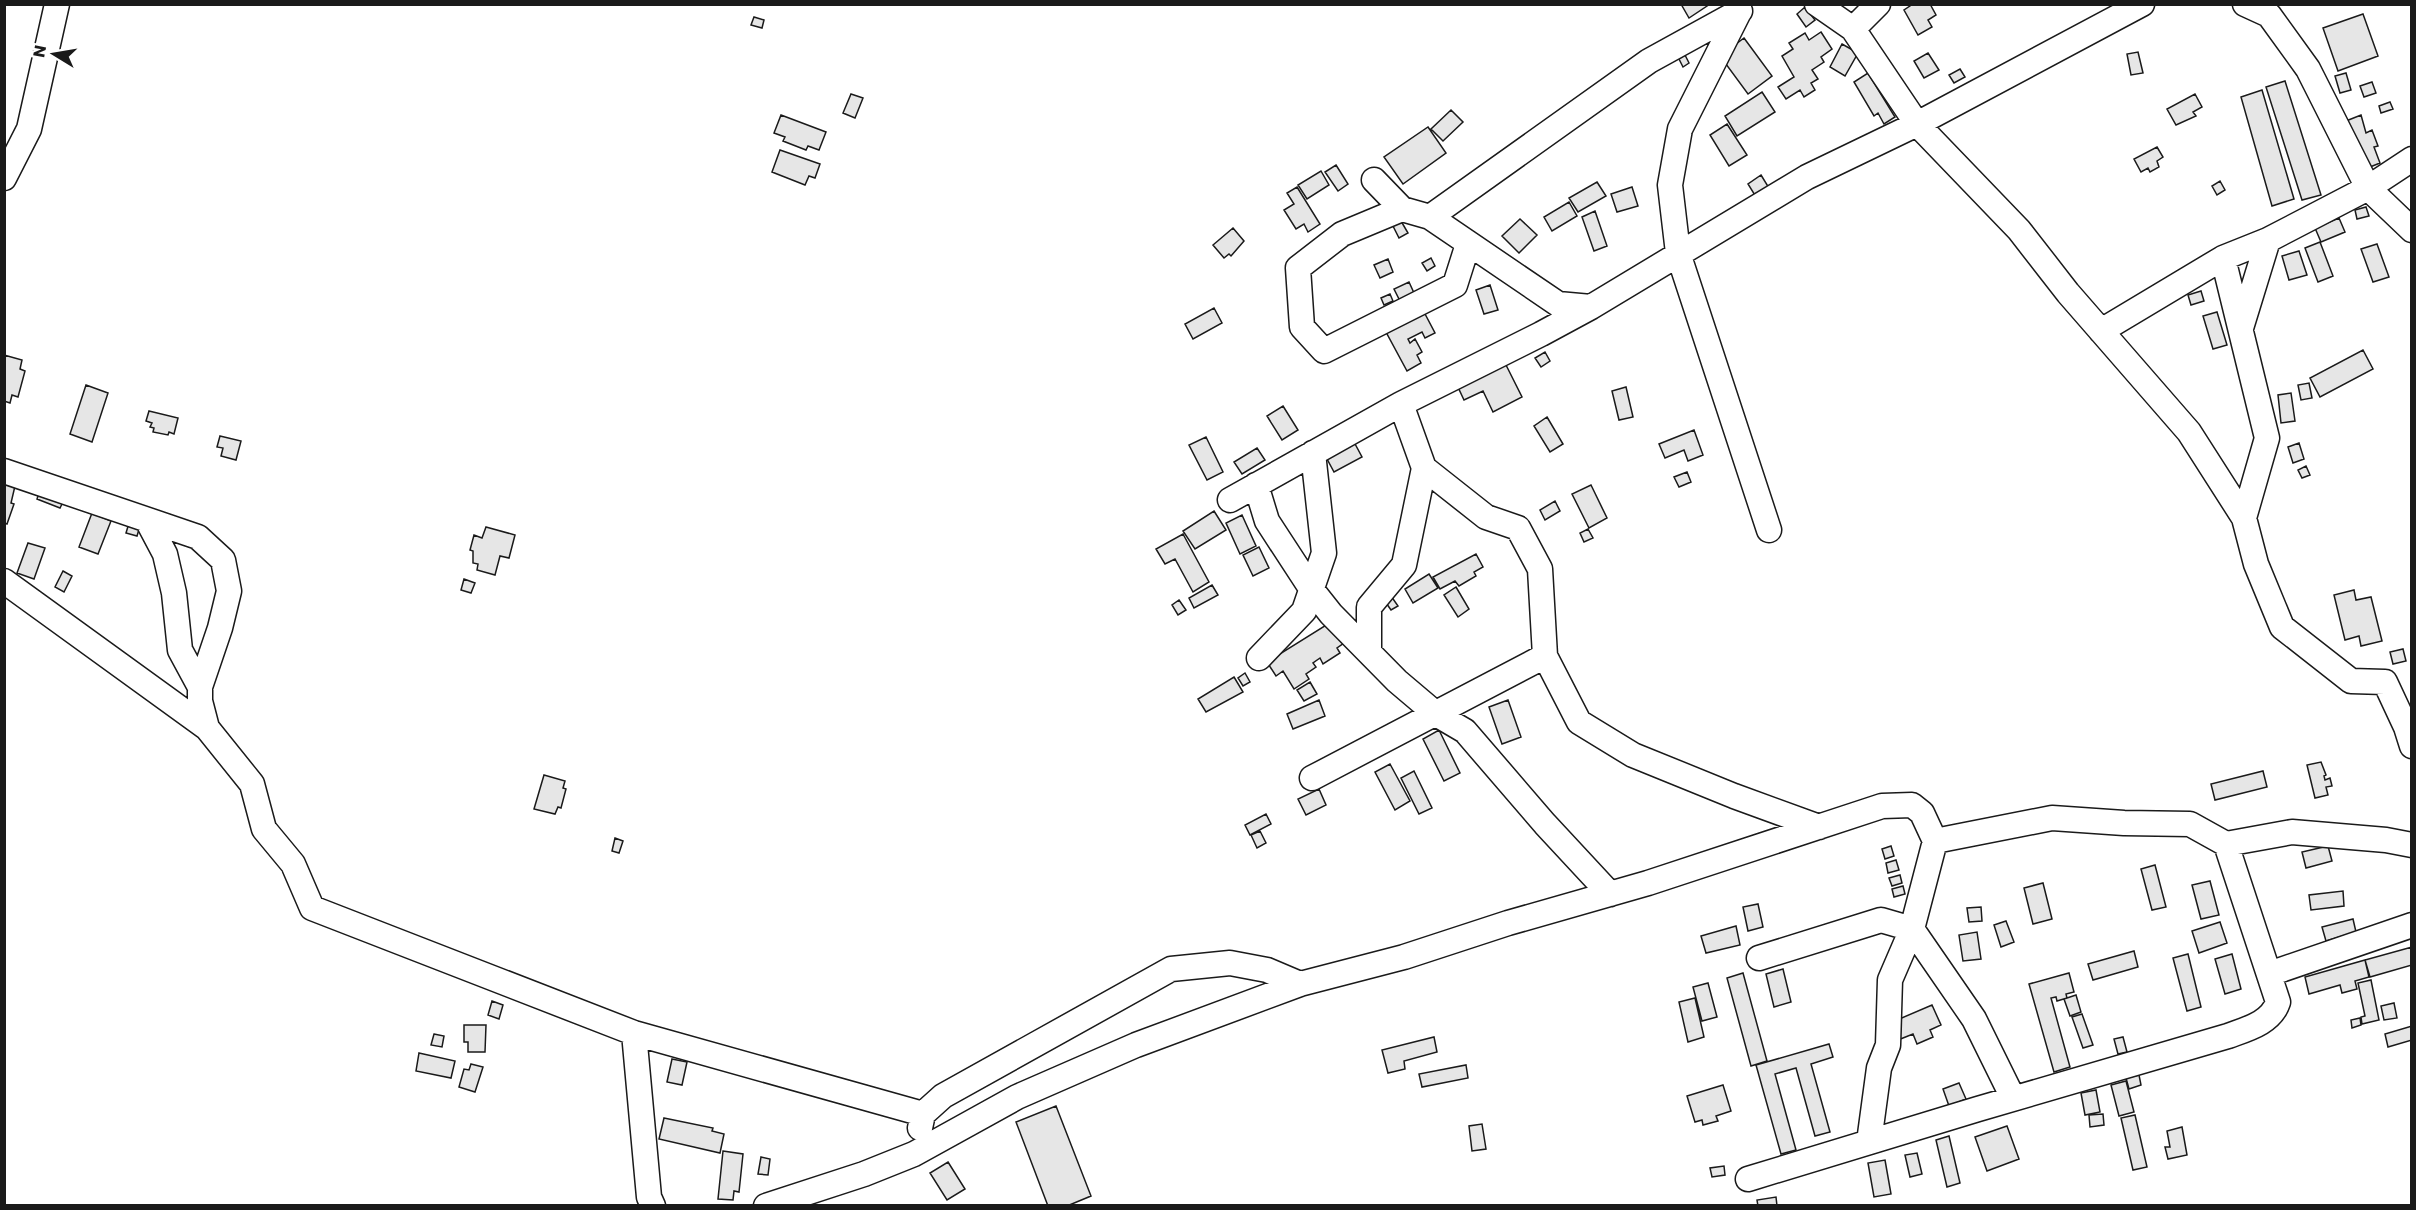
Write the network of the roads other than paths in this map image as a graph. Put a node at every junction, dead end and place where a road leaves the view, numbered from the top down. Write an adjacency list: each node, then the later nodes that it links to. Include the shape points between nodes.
1 (57, 4): 10 (street, via 29,129)
2 (1817, 4): 7 (street)
3 (1878, 4): 7 (street)
4 (2142, 4): 8 (street)
5 (2245, 4): 12 (street, via 2269,15 2308,69)
6 (1744, 8): 14 (street, via 1649,62); 18 (street, via 1680,129 1670,185)
7 (1853, 29): 8 (street)
8 (1917, 124): 18 (street, via 1807,177); 22 (street, via 2019,230)
9 (2412, 159): 12 (street)
10 (4, 178)
11 (1374, 180): 13 (street)
12 (2368, 188): 15 (street); 16 (street)
13 (1402, 210): 14 (street); 17 (street, via 1342,234 1298,268 1302,327 1324,351 1455,285)
14 (1430, 218): 17 (street)
15 (2412, 230)
16 (2268, 240): 19 (street); 21 (street)
17 (1468, 244): 20 (street, via 1558,304)
18 (1678, 253): 20 (street); 29 (street)
19 (2223, 258): 21 (street); 22 (street)
20 (1591, 307): 23 (street)
21 (2241, 328): 27 (street, via 2266,438)
22 (2101, 330): 27 (street, via 2189,432)
23 (1401, 404): 24 (street); 25 (street)
24 (1313, 453): 31 (street, via 1324,553); 31 (street, via 1230,500 1267,521)
25 (1424, 468): 32 (street, via 1404,565 1369,607); 33 (street, via 1486,516 1518,528 1540,568)
26 (4, 471): 28 (street)
27 (2244, 518): 38 (street, via 2256,564 2282,627 2351,681 2385,682)
28 (147, 520): 35 (street, via 165,554 174,592 180,650); 35 (street, via 198,537 223,560 229,591)
29 (1769, 530)
30 (4, 581): 37 (street)
31 (1312, 590): 32 (street); 34 (street, via 1304,611)
32 (1369, 652): 36 (street)
33 (1545, 656): 36 (street); 40 (street, via 1579,723 1633,755)
34 (1259, 658)
35 (201, 687): 37 (street, via 200,701)
36 (1436, 714): 39 (street); 44 (street, via 1465,731)
37 (207, 728): 50 (street, via 252,784 264,829 292,864 312,908)
38 (2412, 746)
39 (1312, 778)
40 (1820, 827): 41 (street, via 1882,806 1912,805 1922,813); 44 (street)
41 (1935, 841): 42 (street, via 2052,818 2190,824); 46 (street)
42 (2226, 844): 43 (street, via 2292,832); 48 (street)
43 (2412, 845)
44 (1610, 894): 49 (street, via 1404,957)
45 (2412, 925): 48 (street)
46 (1912, 929): 47 (street, via 1881,920); 51 (street, via 1974,1019); 53 (street, via 1890,980 1888,1045 1879,1068)
47 (1759, 958)
48 (2269, 974): 51 (street, via 2278,1002 2275,1012 2258,1025)
49 (1300, 984): 52 (street, via 1267,970 1230,963 1171,969 942,1096); 54 (street, via 1125,1050 1017,1097)
50 (634, 1033): 52 (street); 56 (street)
51 (2013, 1098): 53 (street)
52 (923, 1114): 54 (street)
53 (1869, 1142): 55 (street)
54 (914, 1154): 57 (street)
55 (1748, 1179)
56 (653, 1206)
57 (766, 1206)

